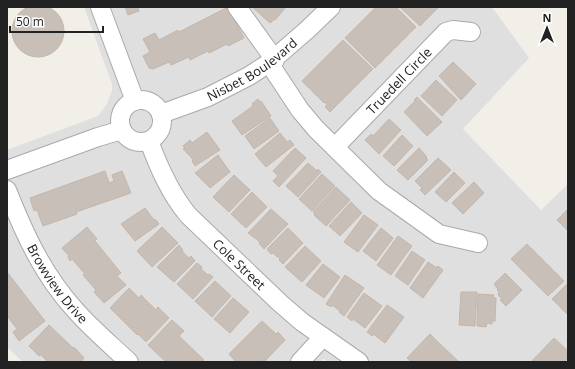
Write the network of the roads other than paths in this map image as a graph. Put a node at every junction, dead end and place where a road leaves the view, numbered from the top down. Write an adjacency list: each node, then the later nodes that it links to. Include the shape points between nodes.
1 (100, 7): 6 (street)
2 (237, 7): 5 (street)
3 (331, 7): 5 (street, Nisbet Boulevard)
4 (471, 32): 10 (street, Truedell Circle, via 446,32)
5 (272, 62): 7 (street, Nisbet Boulevard, via 208,97); 10 (street, via 300,110)
6 (135, 101): 7 (street, via 148,101 158,108); 8 (street, via 122,113)
7 (161, 114): 9 (street, via 159,132)
8 (122, 130): 9 (street, via 137,142); 11 (street)
9 (149, 141): 14 (street, Cole Street, via 168,185 188,215 280,303)
10 (335, 147): 13 (street, via 379,191 439,234)
11 (7, 170)
12 (7, 190): 15 (street, Browview Drive, via 22,228 42,266 76,311)
13 (478, 243)
14 (323, 337): 16 (street); 17 (street, Cole Street)
15 (129, 362)
16 (300, 362)
17 (359, 362)

